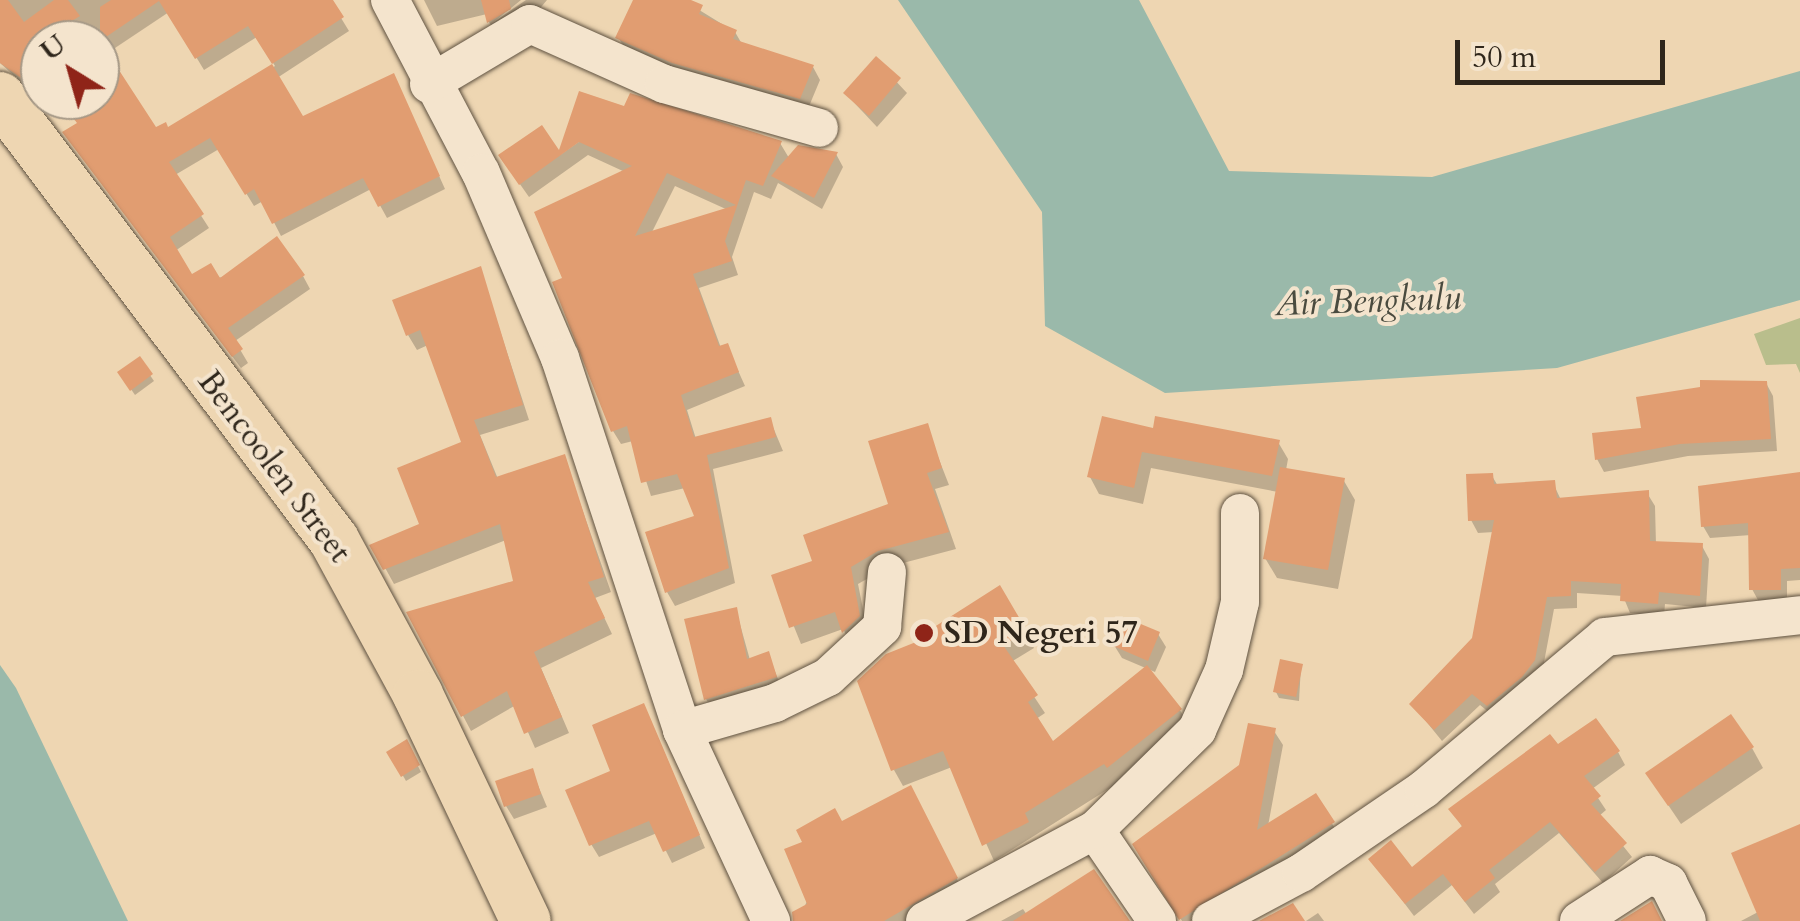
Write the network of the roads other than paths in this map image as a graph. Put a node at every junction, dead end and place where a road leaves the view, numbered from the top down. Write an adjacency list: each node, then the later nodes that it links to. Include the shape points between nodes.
1 (390, 0): 2 (street)
2 (429, 84): 4 (street, via 530,24 664,84); 8 (street, via 481,173 560,358)
3 (0, 97): 10 (main road, Bencoolen Street, via 334,540 418,695)
4 (820, 128)
5 (1240, 513): 9 (street, via 1240,602 1213,702 1180,752)
6 (887, 572): 8 (street, via 882,627 828,677 775,704)
7 (1800, 616): 14 (street, via 1605,638 1424,790 1301,873)
8 (682, 730): 11 (street)
9 (1096, 830): 12 (street); 13 (street)
10 (526, 921)
11 (771, 921)
12 (925, 921)
13 (1157, 921)
14 (1212, 921)
15 (1579, 921): 16 (street, via 1650,875 1668,883)
16 (1687, 921)

